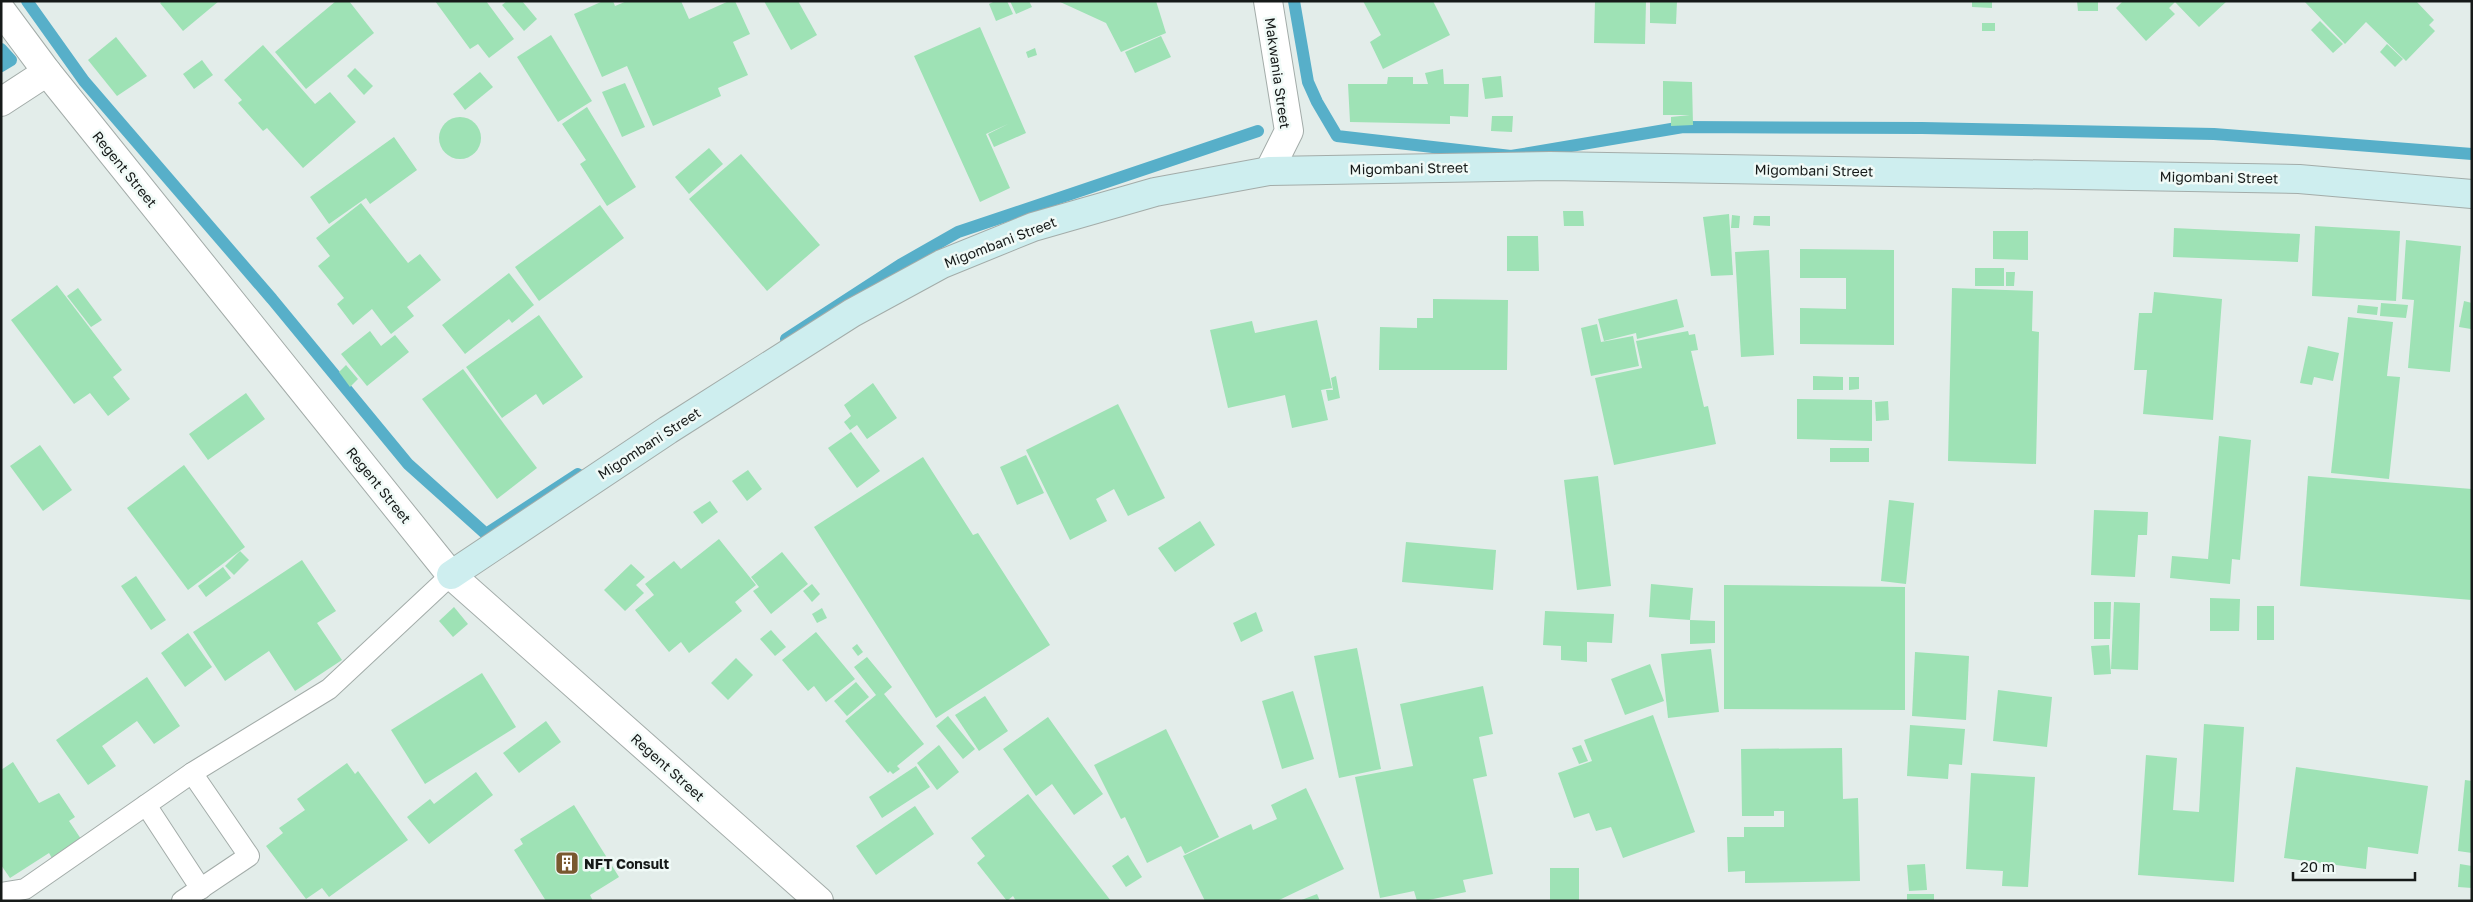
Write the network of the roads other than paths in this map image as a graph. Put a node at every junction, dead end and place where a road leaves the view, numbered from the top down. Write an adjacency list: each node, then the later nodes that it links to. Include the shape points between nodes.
1 (1268, 1): 5 (street, Makwania Street, via 1289,131)
2 (1, 10): 3 (street, Regent Street)
3 (47, 72): 4 (street); 7 (street, Regent Street)
4 (1, 102)
5 (1269, 171): 6 (main road, Migombani Street, via 1550,166 2001,173 2299,179); 7 (main road, Migombani Street, via 1155,192 1033,227 942,264 818,334)
6 (2472, 194)
7 (451, 575): 8 (lane, via 329,689); 13 (street, Regent Street)
8 (192, 773): 9 (lane); 10 (lane, via 249,856)
9 (146, 805): 10 (lane); 11 (lane, via 25,889)
10 (201, 889): 12 (lane)
11 (1, 893)
12 (182, 901)
13 (819, 901)

